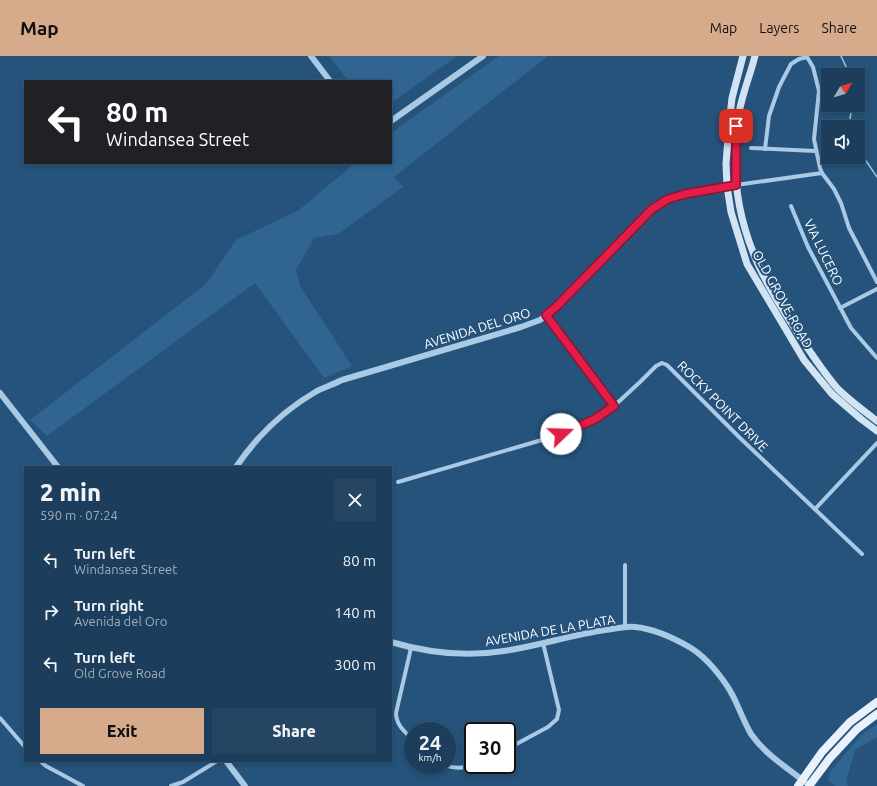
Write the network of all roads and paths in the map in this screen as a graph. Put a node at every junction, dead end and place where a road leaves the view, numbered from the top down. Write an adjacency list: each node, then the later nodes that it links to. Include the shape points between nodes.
1 (311, 56): 6 (street)
2 (483, 56): 7 (street)
3 (744, 56): 13 (main road, OLD GROVE ROAD, via 732,98 728,125)
4 (755, 56): 12 (main road, OLD GROVE ROAD, via 750,78 741,99 736,126)
5 (807, 57): 9 (street, via 791,64 778,87 769,116); 10 (street, via 815,72 819,91)
6 (329, 80)
7 (392, 120)
8 (751, 148): 9 (street)
9 (764, 148): 10 (street)
10 (815, 151): 11 (street)
11 (822, 173): 12 (street); 15 (street, via 834,189 849,228)
12 (736, 185): 13 (street, AVENIDA DEL ORO); 22 (main road, OLD GROVE ROAD, via 753,252 784,312 812,356 838,389)
13 (727, 186): 18 (street, AVENIDA DEL ORO, via 668,199 652,209); 23 (main road, OLD GROVE ROAD, via 736,233 747,264 804,360 832,394)
14 (791, 206): 17 (street, VIA LUCERO, via 808,247)
15 (877, 282)
16 (877, 288): 17 (street)
17 (840, 308): 19 (street, VIA LUCERO, via 851,328)
18 (546, 315): 21 (street); 26 (street, AVENIDA DEL ORO, via 522,327 342,380 318,391 270,425)
19 (877, 358)
20 (0, 393): 25 (street)
21 (614, 406): 27 (street, ROCKY POINT DRIVE, via 595,419 570,430); 28 (street, ROCKY POINT DRIVE, via 656,366 662,363 667,365)
22 (877, 421)
23 (877, 431)
24 (877, 443): 28 (street)
25 (57, 466)
26 (237, 466)
27 (398, 482)
28 (815, 509): 29 (street, ROCKY POINT DRIVE)
29 (862, 554)
30 (625, 565): 31 (street)
31 (625, 627): 33 (street, AVENIDA DE LA PLATA); 44 (street, AVENIDA DE LA PLATA, via 671,637 693,649 710,664 731,693 752,735)
32 (392, 642): 34 (street, AVENIDA DE LA PLATA)
33 (543, 643): 34 (street, AVENIDA DE LA PLATA, via 476,654 443,653); 39 (street, via 559,710 557,719 548,728)
34 (411, 648): 38 (street, via 396,714 396,720)
35 (877, 702): 44 (main road, via 850,722 822,752)
36 (877, 714): 48 (main road, via 856,730 830,758)
37 (0, 718): 40 (street)
38 (404, 730)
39 (516, 744)
40 (24, 746)
41 (41, 762): 45 (street)
42 (215, 762): 46 (street, via 183,782)
43 (227, 762): 47 (street)
44 (800, 782): 48 (street, AVENIDA DE LA PLATA)
45 (83, 786)
46 (171, 786)
47 (245, 786)
48 (810, 786)

